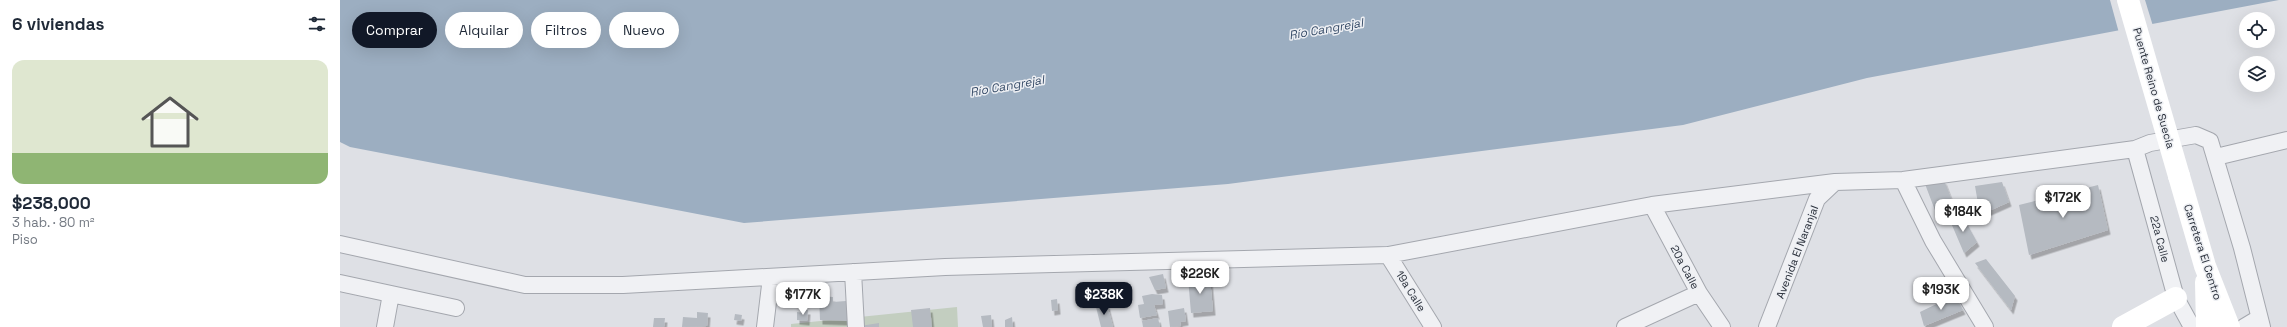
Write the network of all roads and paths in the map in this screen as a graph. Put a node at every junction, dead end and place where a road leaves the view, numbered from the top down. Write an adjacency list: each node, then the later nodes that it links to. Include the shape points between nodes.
1 (2128, 0): 5 (main road, Puente Reino de Suecia, bridge)
2 (2287, 140): 4 (street)
3 (2135, 149): 4 (street, via 2154,154 2210,141); 6 (street); 17 (street, 22a Calle)
4 (2216, 157): 19 (street)
5 (2179, 176): 11 (main road, Carretera El Centro)
6 (1904, 180): 7 (street); 27 (street, via 1933,241)
7 (1835, 182): 8 (street); 26 (street, Avenida El Naranjal, via 1817,199)
8 (1652, 205): 10 (street); 15 (street, 20a Calle)
9 (340, 244): 13 (street, via 525,285 623,285)
10 (1388, 255): 12 (street, via 945,267); 23 (street, 19a Calle)
11 (2205, 266): 30 (main road); 31 (main road, Carretera El Centro)
12 (853, 272): 13 (street); 22 (street)
13 (771, 277): 21 (street)
14 (340, 283): 16 (street)
15 (1699, 293): 24 (street); 25 (street, 20a Calle)
16 (391, 294): 18 (street); 20 (street)
17 (2176, 298): 28 (main road); 29 (street, 22a Calle)
18 (456, 308)
19 (2261, 323): 32 (street)
20 (385, 327)
21 (765, 327)
22 (856, 327)
23 (1433, 327)
24 (1625, 327)
25 (1722, 327)
26 (1767, 327)
27 (1985, 327)
28 (2123, 327)
29 (2192, 327)
30 (2206, 327)
31 (2229, 327)
32 (2244, 327)

